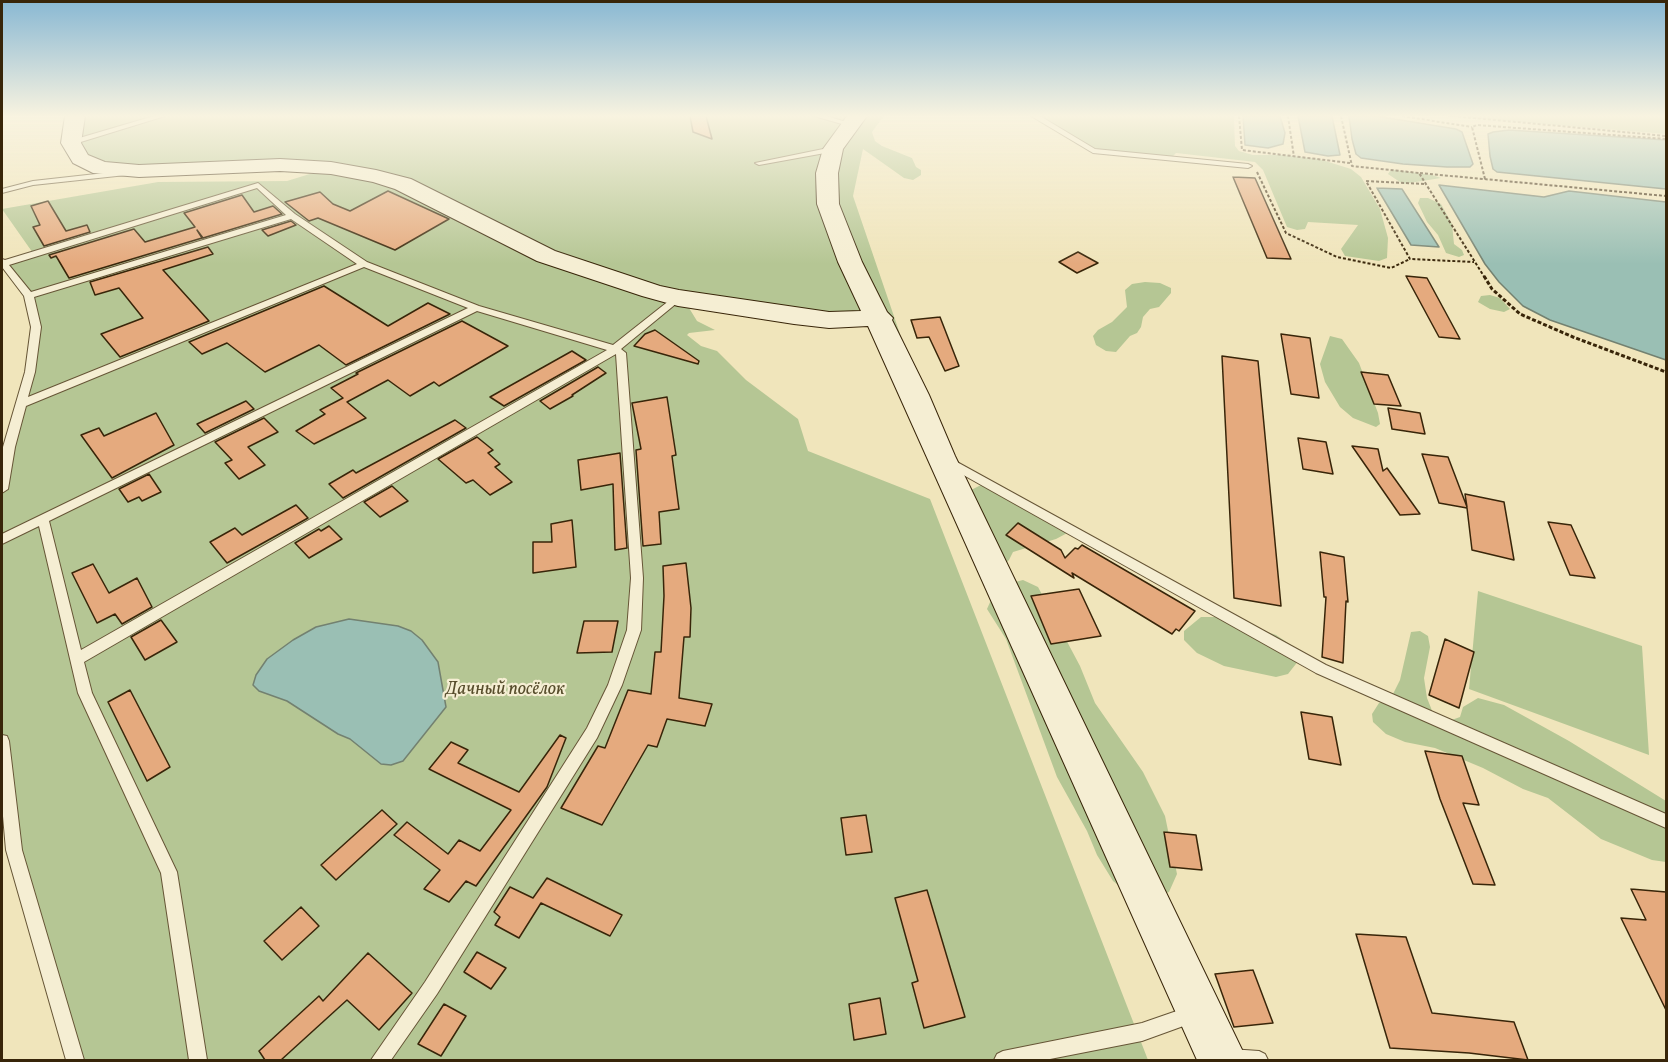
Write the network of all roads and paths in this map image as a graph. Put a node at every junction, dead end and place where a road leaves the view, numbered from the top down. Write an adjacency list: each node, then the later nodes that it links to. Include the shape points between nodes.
1 (95, 166): 9 (street)
2 (267, 166): 9 (street)
3 (290, 166): 21 (street, via 331,168 403,184 546,256)
4 (829, 166): 23 (street, via 828,204 850,262)
5 (1243, 166): 6 (lane)
6 (1248, 166): 16 (path, via 1258,172 1286,233 1337,257 1391,268)
7 (1354, 166): 10 (path)
8 (1482, 166): 11 (path)
9 (139, 171): 13 (lane, via 33,183)
10 (1419, 173): 11 (path); 12 (path)
11 (1485, 179): 14 (path)
12 (1424, 184): 16 (path, via 1366,181); 17 (path)
13 (2, 191)
14 (1666, 196)
15 (292, 216): 18 (lane, via 258,185); 19 (lane); 20 (lane)
16 (1410, 259): 17 (path)
17 (1474, 262): 25 (path, via 1492,289 1520,314)
18 (2, 263): 20 (lane)
19 (364, 264): 22 (lane); 26 (lane)
20 (29, 296): 26 (lane, via 36,327)
21 (678, 298): 23 (street, via 829,320); 24 (lane)
22 (476, 308): 24 (lane); 29 (lane)
23 (880, 318): 27 (street)
24 (615, 349): 31 (lane); 38 (lane, via 621,353 637,578 634,630 615,685 592,733 431,988)
25 (1666, 372)
26 (21, 404): 28 (lane)
27 (940, 456): 33 (lane, via 1321,669); 34 (street)
28 (2, 489)
29 (43, 519): 30 (lane); 31 (lane)
30 (2, 539)
31 (77, 659): 37 (lane, via 85,693 169,872)
32 (2, 741): 36 (lane, via 14,850)
33 (1666, 821)
34 (1198, 1013): 35 (street); 39 (lane, via 1142,1032)
35 (1233, 1059)
36 (75, 1060)
37 (198, 1060)
38 (380, 1060)
39 (1003, 1060)

